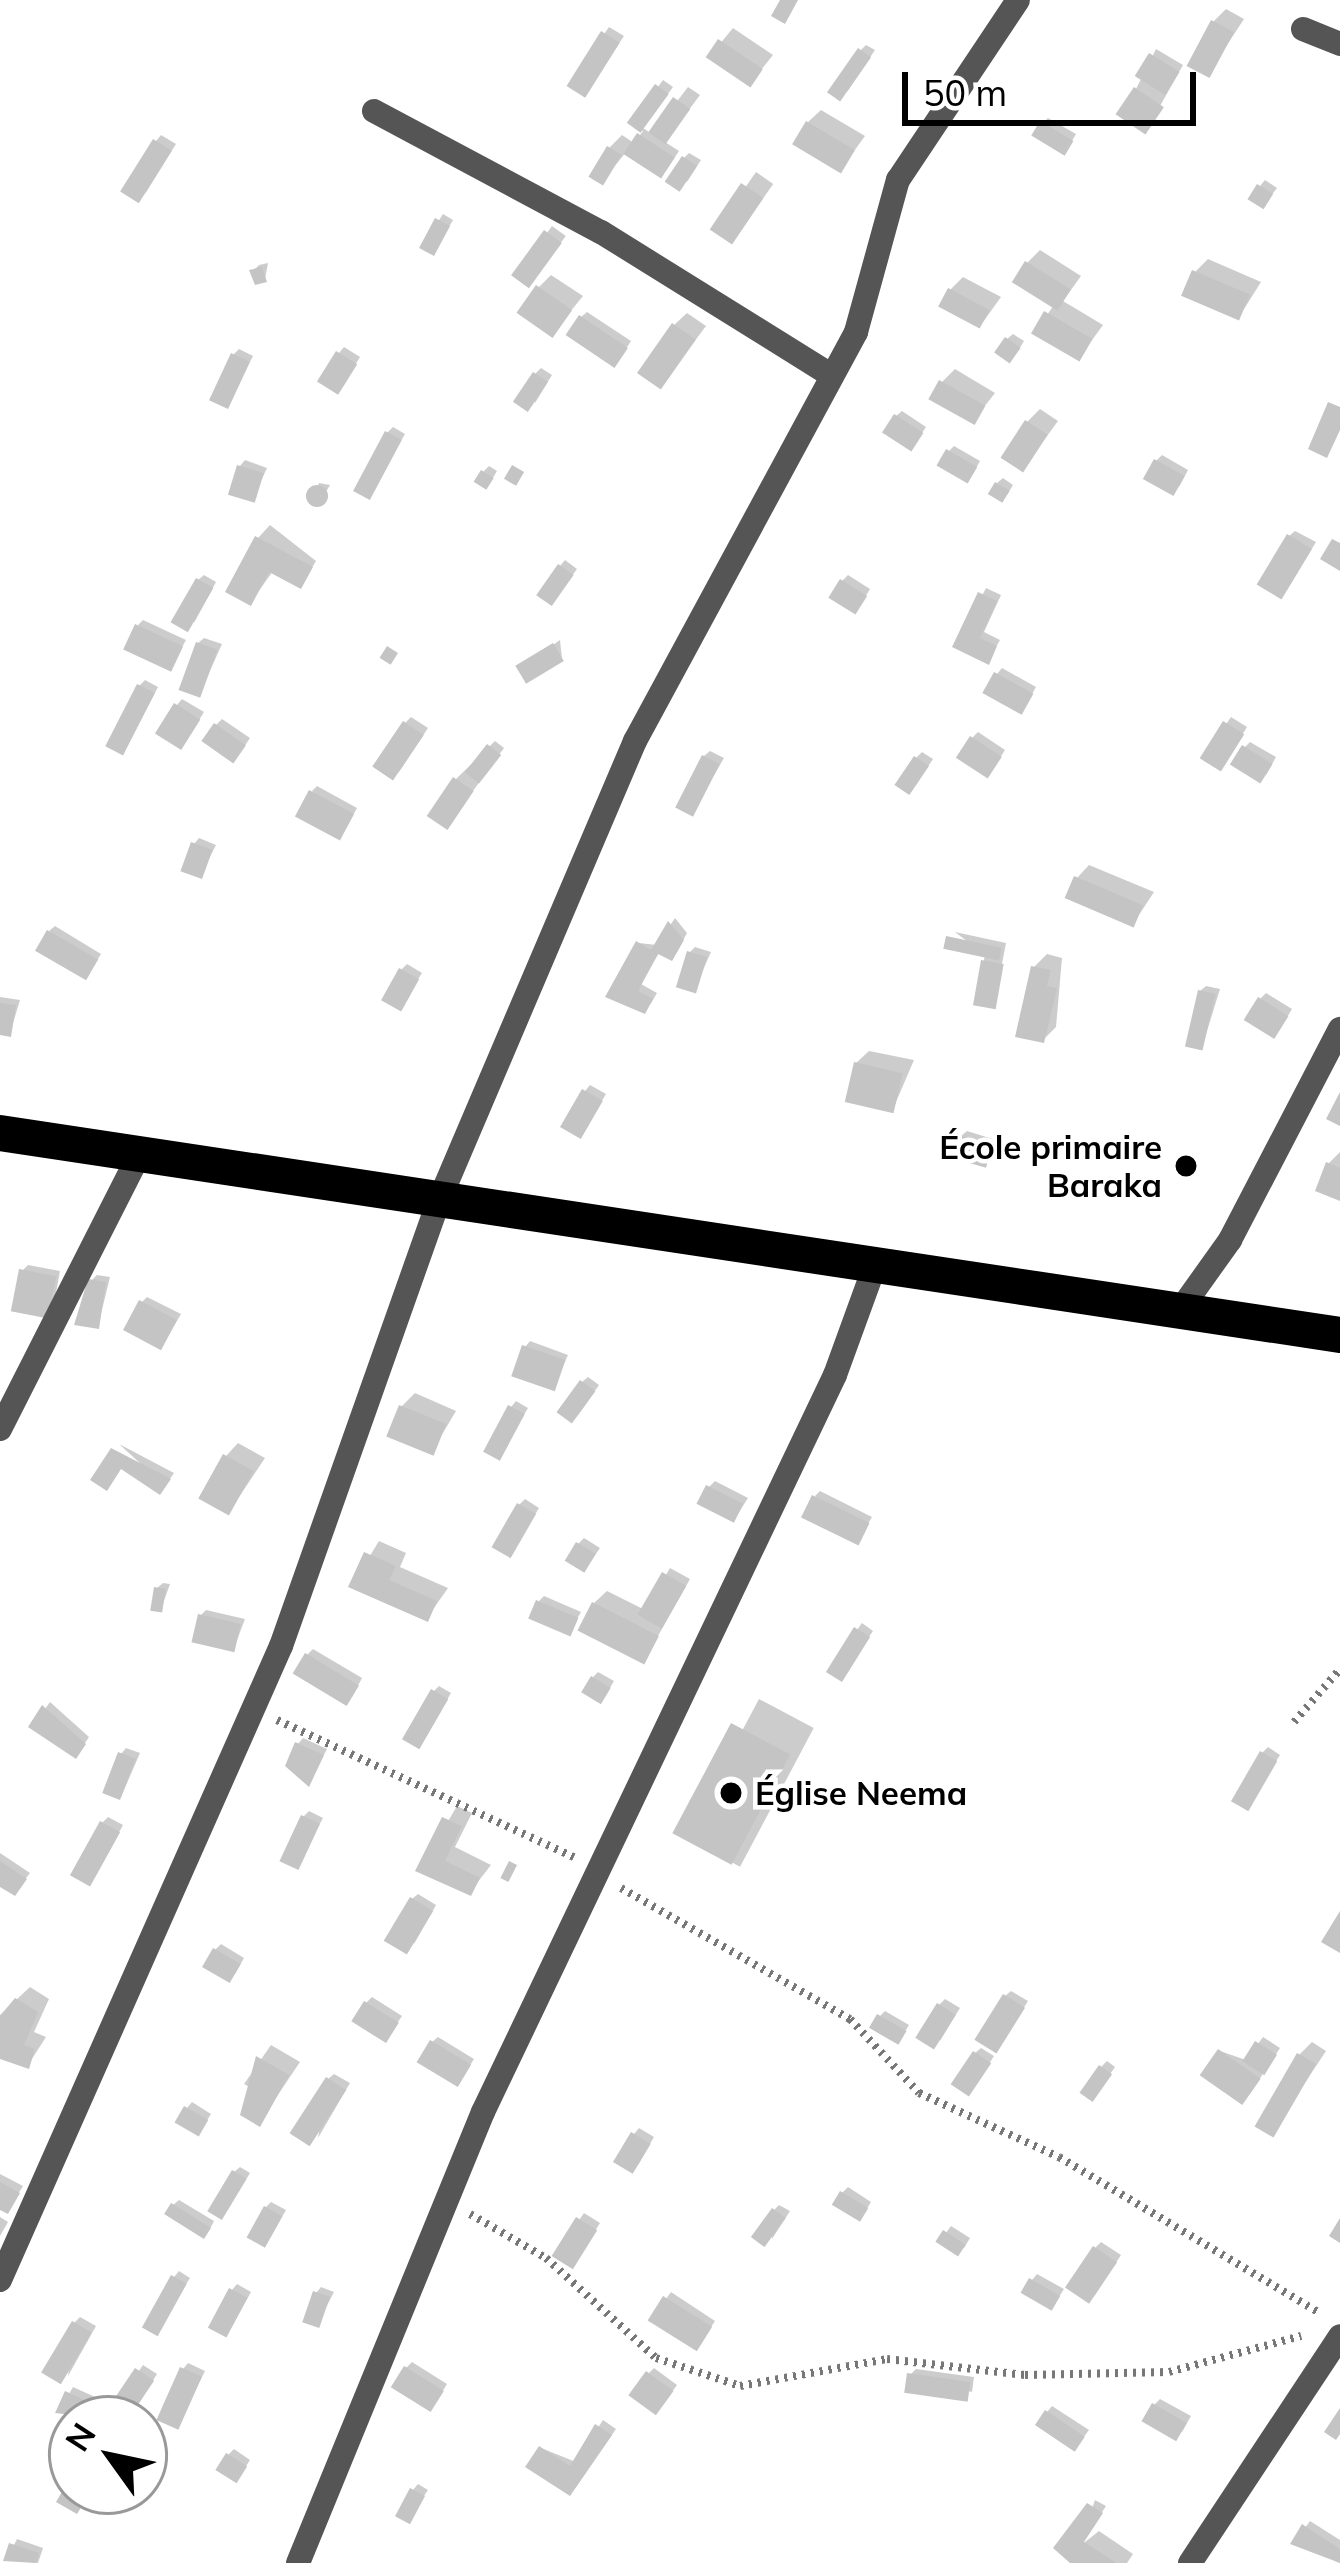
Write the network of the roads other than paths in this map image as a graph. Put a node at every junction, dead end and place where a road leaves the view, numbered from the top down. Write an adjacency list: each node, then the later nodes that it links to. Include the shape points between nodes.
1 (1018, 0): 5 (street, via 898,180 856,332)
2 (1303, 29): 3 (street)
3 (1340, 44)
4 (374, 112): 5 (street, via 601,232)
5 (832, 376): 9 (street, via 635,741)
6 (1340, 1029): 11 (street, via 1230,1240)
7 (0, 1133): 8 (highway)
8 (140, 1155): 9 (highway); 13 (street)
9 (438, 1203): 10 (highway); 14 (street, via 254,1709)
10 (874, 1264): 11 (highway); 16 (street, via 836,1375 446,2206)
11 (1178, 1313): 12 (highway)
12 (1340, 1335)
13 (0, 1429)
14 (0, 2280)
15 (1330, 2334): 17 (street)
16 (298, 2563)
17 (1190, 2563)

